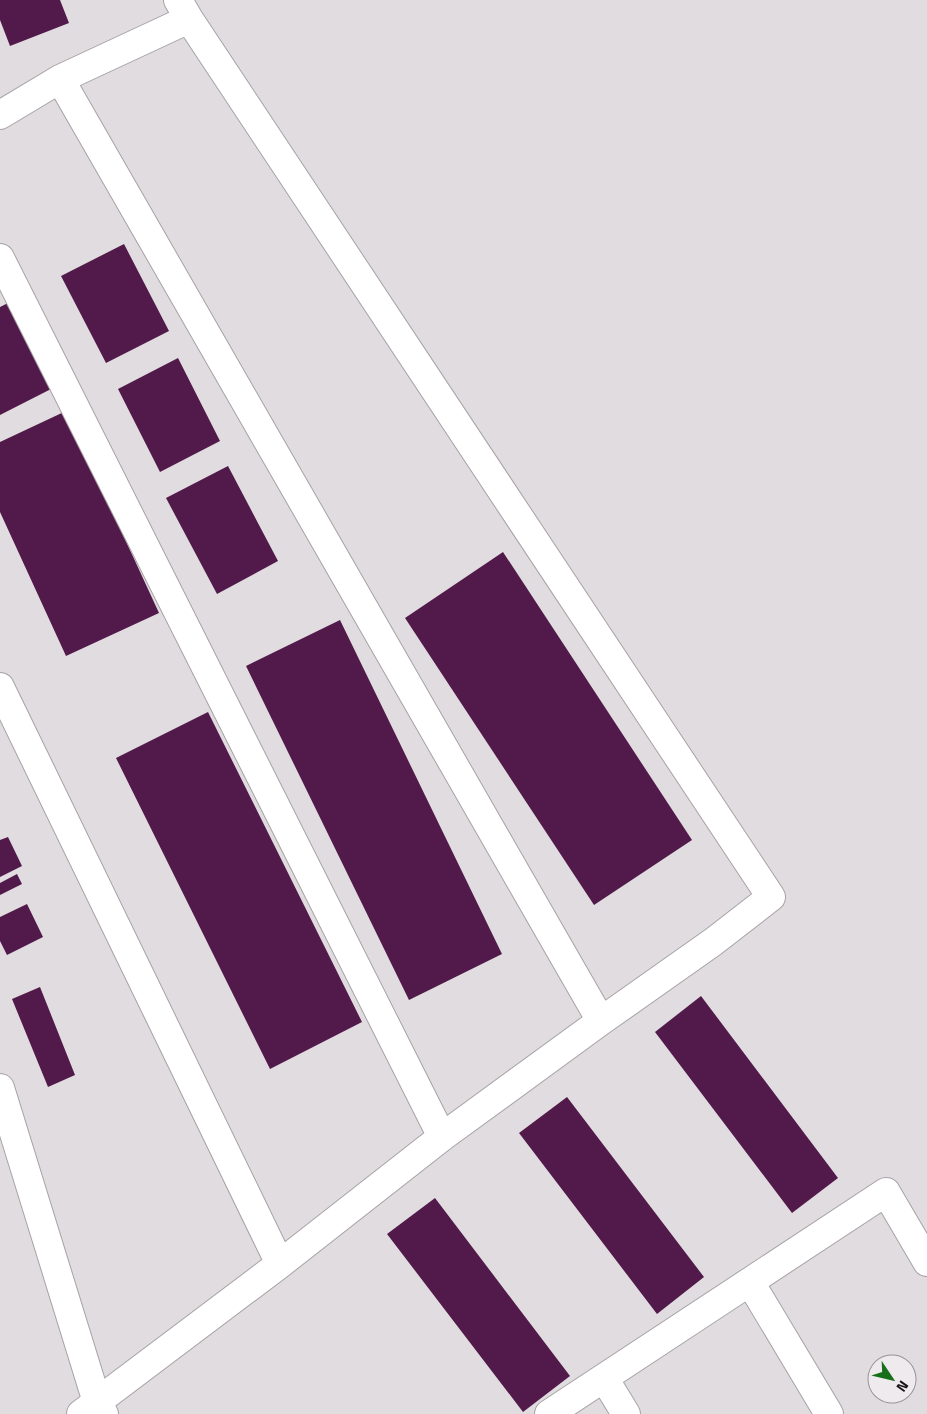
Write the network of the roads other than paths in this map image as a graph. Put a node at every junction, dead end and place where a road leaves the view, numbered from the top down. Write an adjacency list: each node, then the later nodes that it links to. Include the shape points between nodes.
1 (183, 9): 2 (street); 6 (street, via 771,897)
2 (60, 79): 3 (street); 6 (street)
3 (0, 115)
4 (0, 258): 8 (street)
5 (0, 687): 10 (street)
6 (601, 1021): 8 (street)
7 (0, 1088): 13 (street)
8 (442, 1137): 10 (street)
9 (927, 1262): 11 (street, via 886,1192)
10 (280, 1264): 13 (street)
11 (750, 1282): 12 (street); 16 (street)
12 (604, 1378): 14 (street); 15 (street)
13 (94, 1410)
14 (549, 1414)
15 (626, 1414)
16 (828, 1414)

